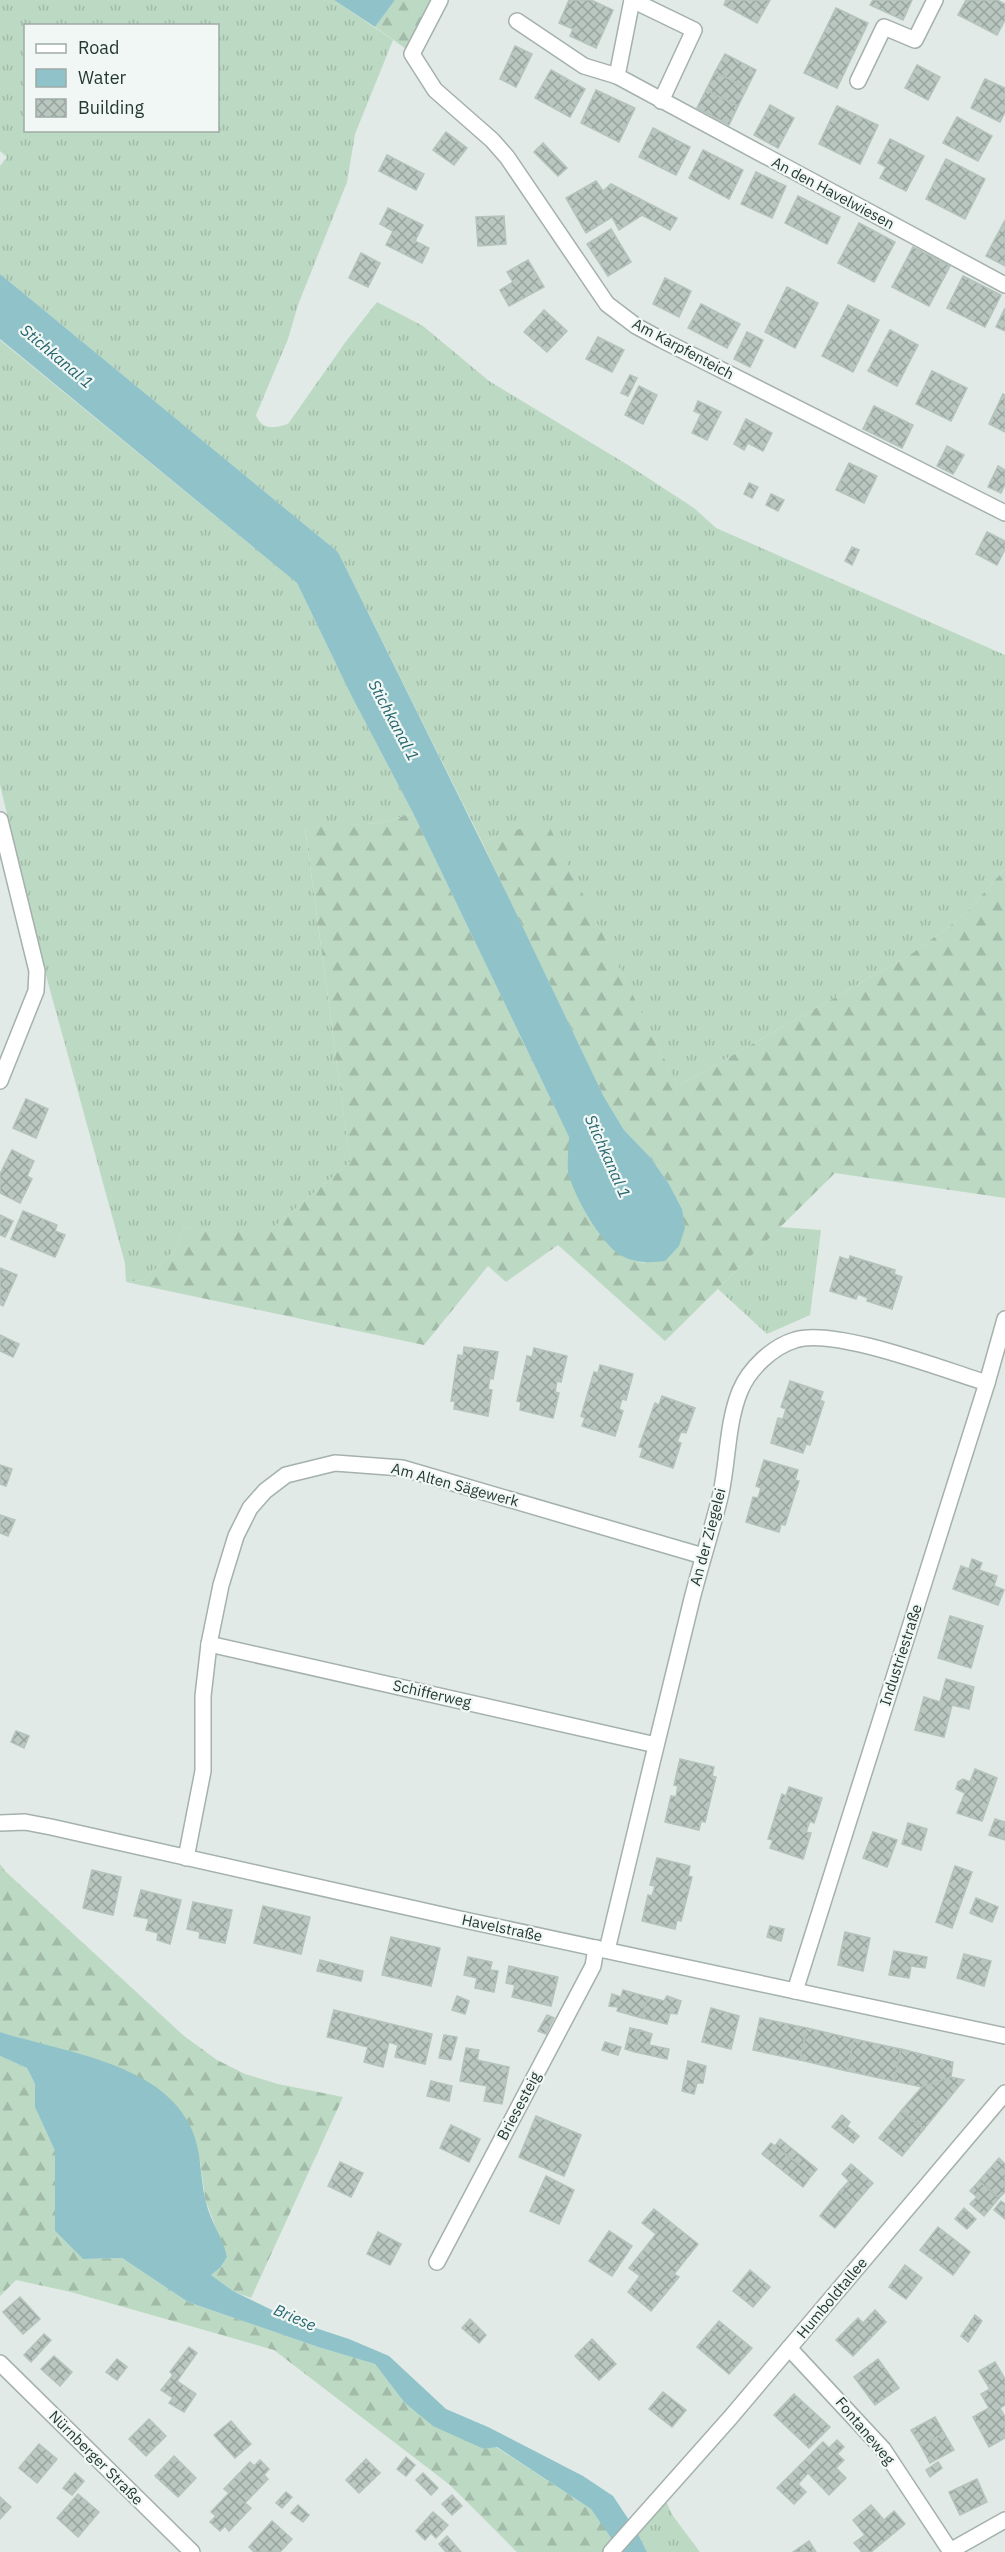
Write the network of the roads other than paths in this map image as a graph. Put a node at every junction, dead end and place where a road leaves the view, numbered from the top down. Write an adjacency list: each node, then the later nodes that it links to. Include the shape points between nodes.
1 (440, 0): 9 (street, Am Karpfenteich, via 412,54 435,90 507,157 607,304 636,326)
2 (632, 0): 5 (street); 7 (street, via 694,30)
3 (935, 0): 6 (street, via 915,40 884,27)
4 (517, 21): 5 (street, An den Havelwiesen, via 584,66)
5 (617, 76): 7 (street, An den Havelwiesen)
6 (858, 81)
7 (661, 101): 8 (street, An den Havelwiesen)
8 (1005, 285)
9 (1005, 513)
10 (0, 820): 11 (street, via 37,971 36,991)
11 (0, 1081)
12 (1005, 1319): 13 (street, Industriestraße)
13 (987, 1383): 14 (street, An der Ziegelei, via 825,1336 795,1340 775,1350 751,1371 740,1390 721,1493); 20 (street, Industriestraße)
14 (703, 1556): 15 (street, Am Alten Sägewerk, via 402,1468 335,1463 286,1475 250,1508 236,1536 221,1585); 16 (street, An der Ziegelei)
15 (209, 1644): 16 (street, Schifferweg); 18 (street, Am Alten Sägewerk, via 203,1696 203,1771)
16 (656, 1745): 19 (street, An der Ziegelei)
17 (0, 1823): 18 (street, Havelstraße, via 25,1822)
18 (186, 1858): 19 (street, Havelstraße)
19 (602, 1949): 20 (street, Havelstraße); 23 (street, Briesesteig)
20 (795, 1991): 21 (street, Havelstraße)
21 (1005, 2036)
22 (1005, 2093): 24 (street, Humboldtallee)
23 (437, 2262)
24 (789, 2348): 28 (street, Humboldtallee); 29 (street, Fontaneweg, via 883,2449)
25 (0, 2363): 27 (street, Nürnberger Straße)
26 (1005, 2520): 29 (street)
27 (192, 2552)
28 (611, 2552)
29 (950, 2552)

